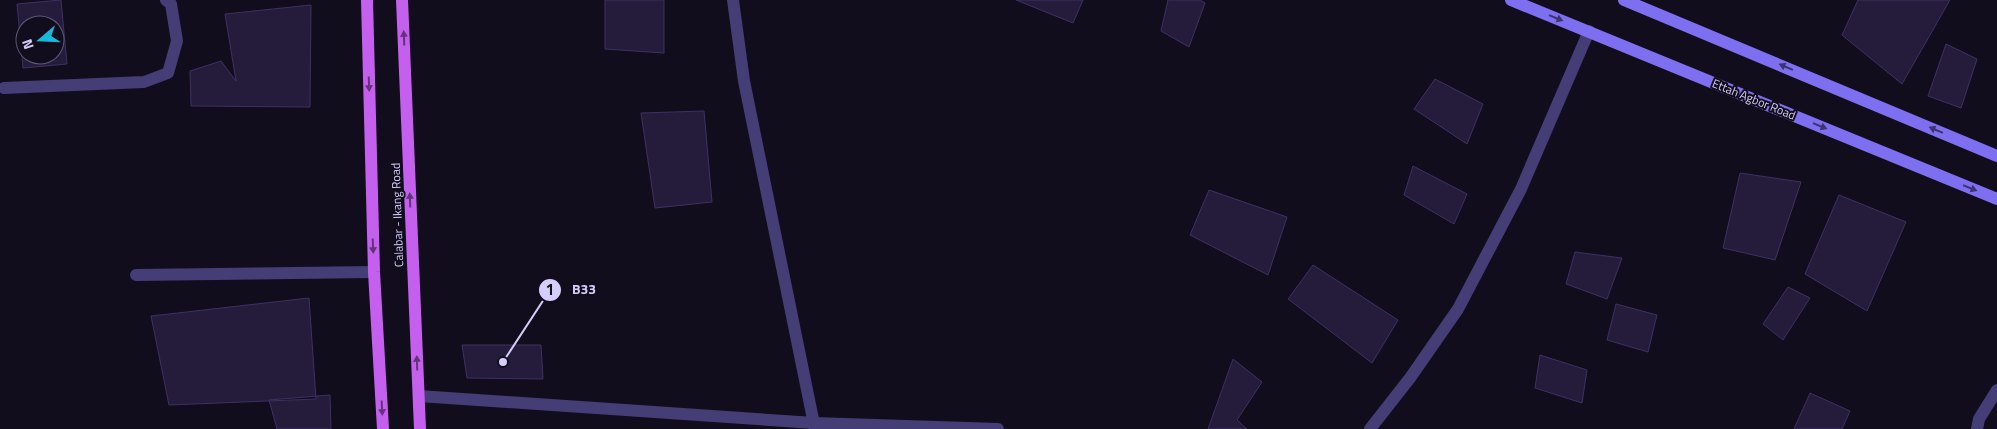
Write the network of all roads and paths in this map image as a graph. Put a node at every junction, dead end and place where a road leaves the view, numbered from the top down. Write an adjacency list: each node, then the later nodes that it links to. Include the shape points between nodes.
1 (166, 0): 8 (street, via 171,4 177,41 168,73 144,82)
2 (367, 0): 11 (main road, Calabar - Ikang Road, one-way to 11)
3 (402, 0): 14 (main road, Calabar - Ikang Road, one-way to 3)
4 (733, 0): 15 (street, via 744,81)
5 (1511, 0): 7 (main road, Ettah Agbor Road, one-way to 7)
6 (1624, 0): 9 (main road, one-way to 6)
7 (1589, 31): 10 (main road, Ettah Agbor Road, one-way to 10); 19 (street, via 1521,189 1458,309)
8 (4, 88)
9 (1997, 156)
10 (1997, 199)
11 (374, 272): 12 (street); 16 (main road, Calabar - Ikang Road, one-way to 16)
12 (136, 275)
13 (1997, 390): 20 (street, via 1978,419)
14 (419, 396): 15 (street); 17 (main road, Calabar - Ikang Road)
15 (815, 426): 18 (street)
16 (383, 429)
17 (420, 429)
18 (998, 429)
19 (1370, 429)
20 (1977, 429)

